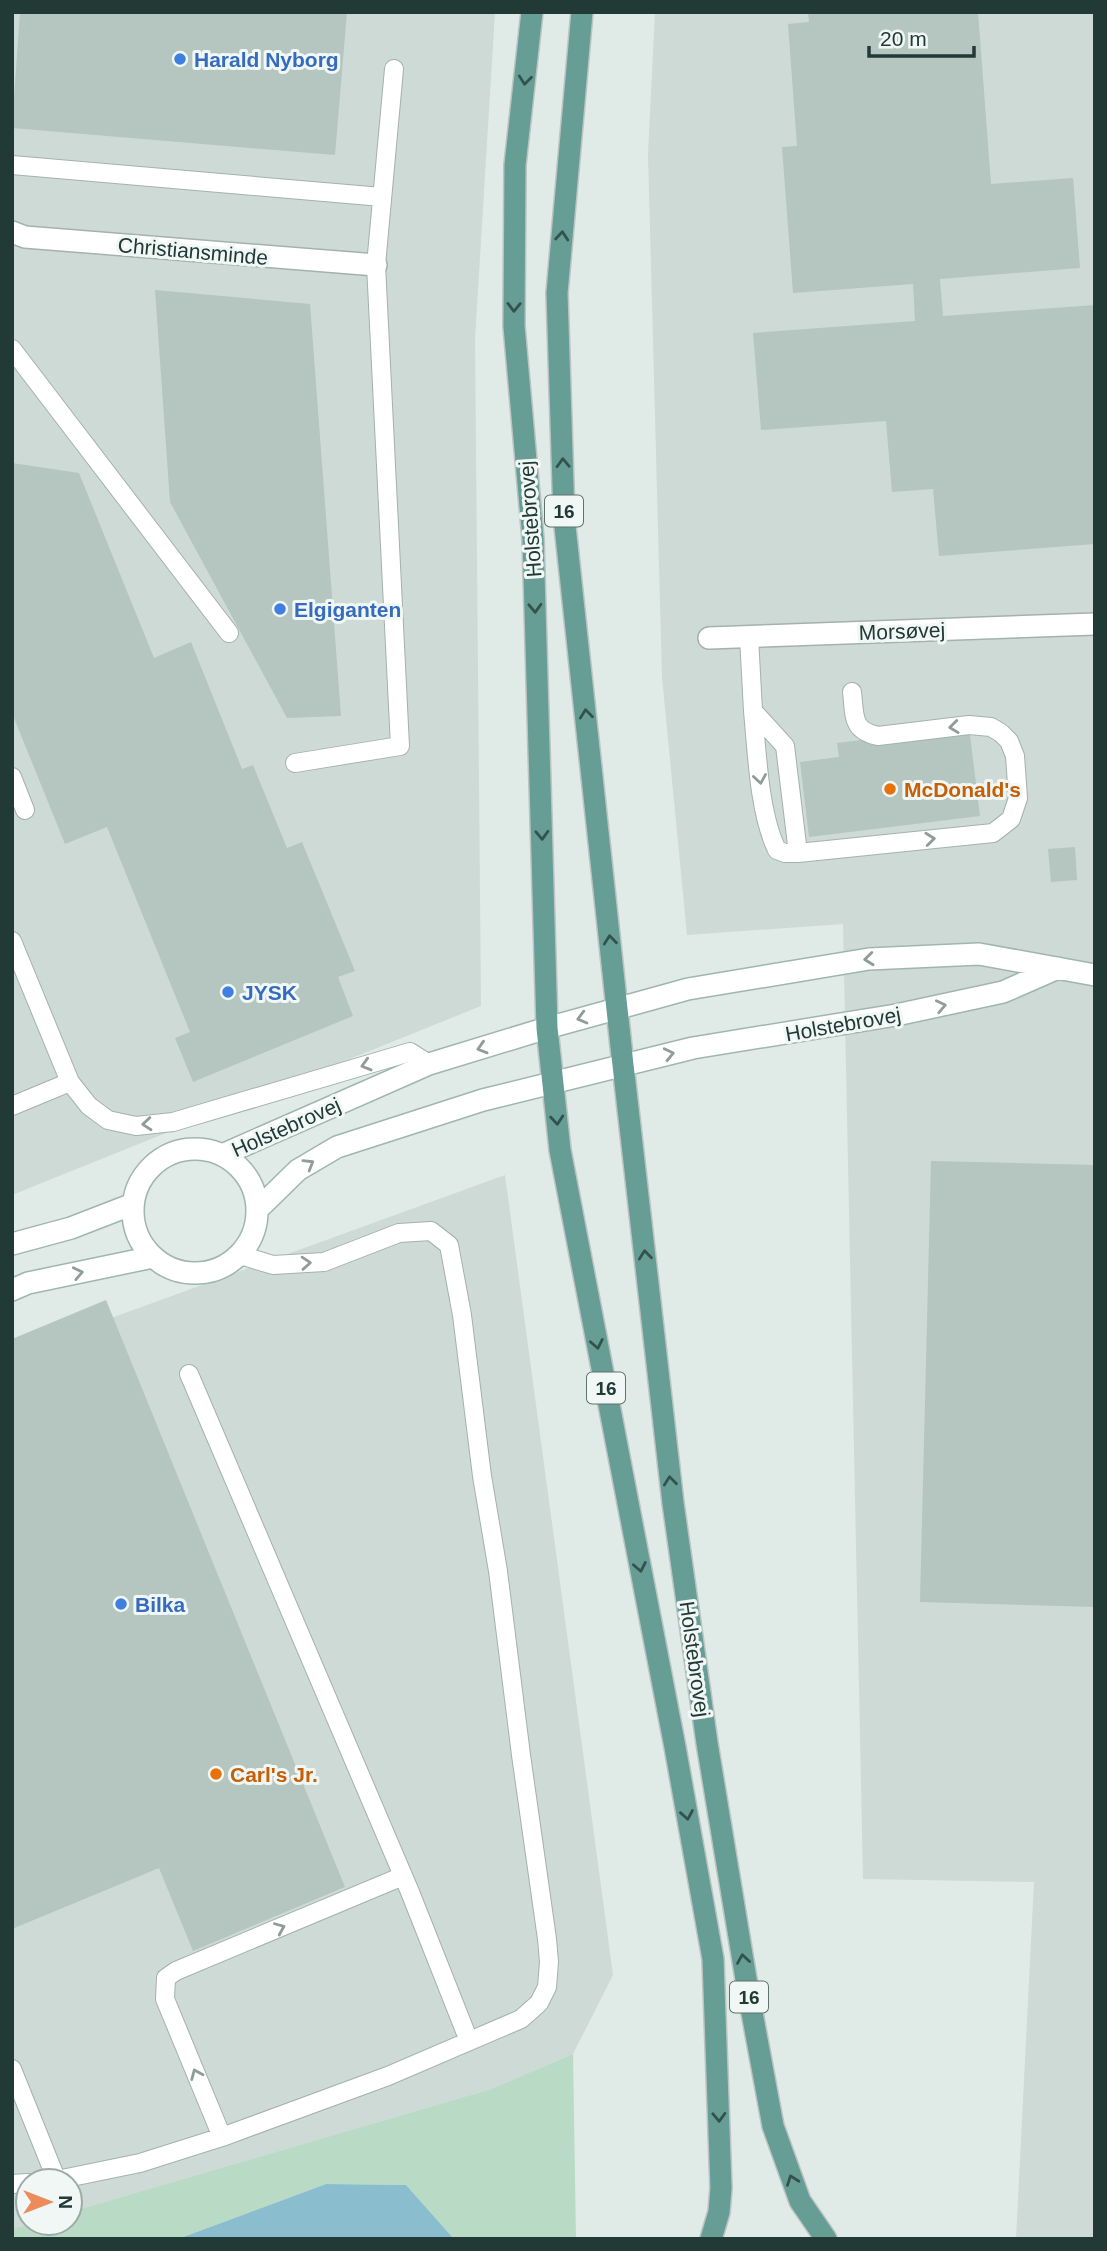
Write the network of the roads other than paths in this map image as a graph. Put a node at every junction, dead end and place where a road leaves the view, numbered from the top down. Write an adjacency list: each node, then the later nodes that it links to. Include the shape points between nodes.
1 (532, 12): 23 (main road, Holstebrovej / 16, one-way to 23, via 515,166 514,326 533,539)
2 (582, 12): 22 (main road, Holstebrovej / 16, one-way to 2, via 564,503 557,293)
3 (394, 69): 5 (lane)
4 (12, 164): 5 (lane)
5 (383, 197): 7 (lane)
6 (12, 232): 7 (street, Christiansminde, via 25,237)
7 (376, 265): 15 (lane, via 400,746)
8 (12, 349): 10 (lane)
9 (1095, 624): 11 (street, Morsøvej)
10 (229, 633)
11 (749, 637): 12 (street, Morsøvej); 14 (lane)
12 (709, 638)
13 (852, 692): 18 (lane, one-way to 13, via 993,833 1011,820 1015,811 1015,756 1001,733 982,725 878,736 864,733 856,722)
14 (753, 711): 18 (lane, via 785,746); 18 (lane, one-way to 18, via 769,834 777,850)
15 (295, 763)
16 (12, 778): 17 (lane)
17 (25, 810)
18 (798, 853)
19 (12, 941): 26 (lane)
20 (1058, 968): 21 (street, Holstebrovej); 22 (street, Holstebrovej, one-way to 22, via 979,954 869,959 688,989); 25 (street, Holstebrovej, one-way to 20, via 1003,992)
21 (1095, 975)
22 (618, 1008): 23 (street, Holstebrovej, one-way to 23); 25 (main road, Holstebrovej / 16)
23 (547, 1028): 24 (street, Holstebrovej, one-way to 24); 27 (main road, Holstebrovej / 16)
24 (429, 1064): 26 (lane, one-way to 26, via 410,1052 173,1122 136,1126 108,1121); 29 (street, Holstebrovej)
25 (623, 1065): 27 (street, Holstebrovej); 44 (main road, Holstebrovej / 16, one-way to 25, via 800,2200 773,2126 748,1991 673,1503)
26 (69, 1082): 28 (lane)
27 (553, 1083): 31 (street, Holstebrovej, one-way to 27, via 298,1170 337,1147); 43 (main road, Holstebrovej / 16, one-way to 43, via 559,1150 713,1959 721,2188)
28 (12, 1106)
29 (222, 1154): 30 (street, via 202,1149 165,1157 149,1169); 31 (street, via 247,1176)
30 (133, 1204): 32 (street); 34 (street, via 134,1224)
31 (258, 1209): 33 (street, via 250,1242)
32 (12, 1244)
33 (240, 1255): 34 (street, via 225,1267 206,1273 169,1268); 38 (lane, one-way to 38, via 273,1265 324,1262 399,1233 431,1231 449,1245 549,1962 547,1987 539,2003 521,2020)
34 (153, 1257): 35 (street, one-way to 34)
35 (12, 1290)
36 (189, 1374): 37 (lane)
37 (403, 1876): 38 (lane); 40 (lane, one-way to 37, via 165,1999 166,1978)
38 (469, 2041): 40 (lane)
39 (12, 2069): 41 (lane)
40 (222, 2137): 42 (lane)
41 (51, 2167)
42 (84, 2175)
43 (711, 2239)
44 (827, 2239)

